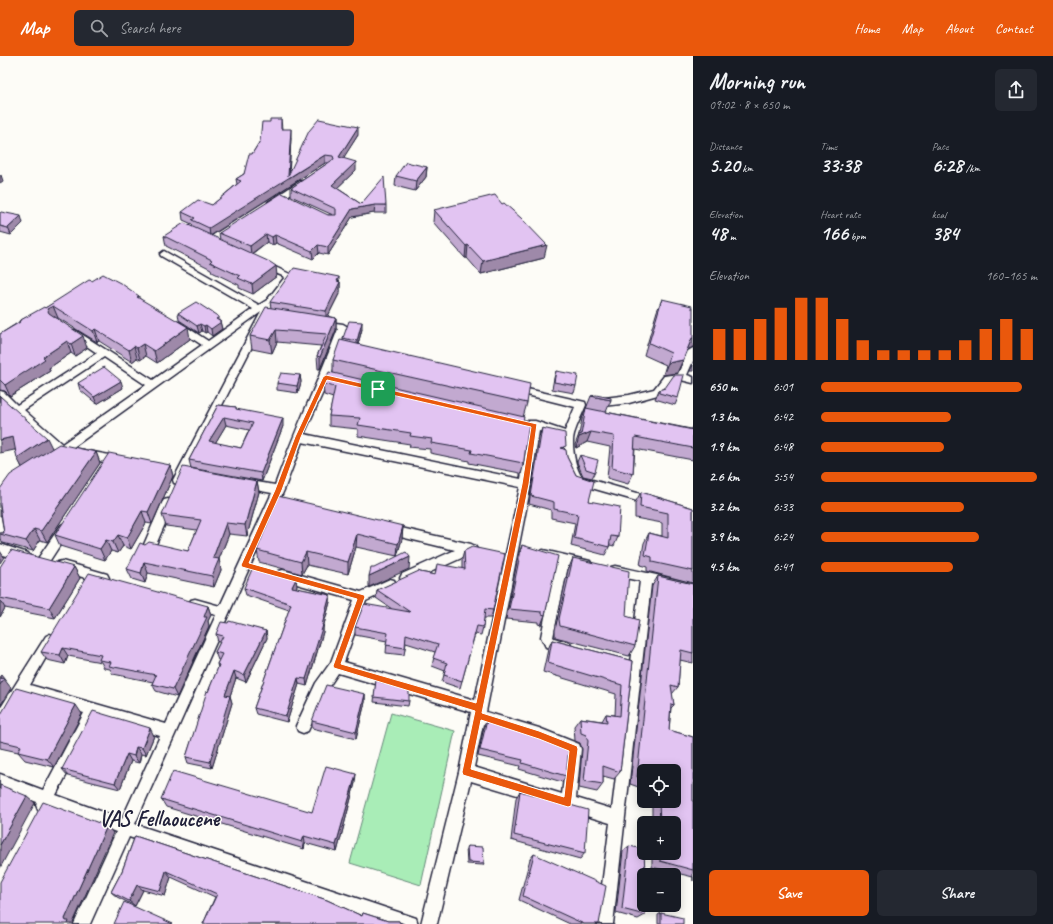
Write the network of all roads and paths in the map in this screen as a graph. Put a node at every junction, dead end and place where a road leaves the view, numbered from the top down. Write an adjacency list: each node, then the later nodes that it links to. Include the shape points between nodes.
1 (308, 179): 2 (street, via 285,198)
2 (262, 208)
3 (164, 254): 5 (street)
4 (254, 260): 5 (street, via 290,276)
5 (264, 314): 9 (street); 29 (street)
6 (171, 320): 9 (street)
7 (314, 323): 22 (street, via 343,327 340,349 329,378)
8 (63, 326): 11 (street)
9 (208, 345): 14 (street)
10 (693, 351): 12 (street)
11 (103, 353): 14 (street); 17 (street)
12 (681, 377): 13 (street); 18 (street, via 667,378 657,392)
13 (693, 380)
14 (153, 385): 23 (street)
15 (504, 387): 18 (street)
16 (0, 395): 17 (street)
17 (17, 410): 23 (street)
18 (581, 411): 21 (street)
19 (519, 422): 20 (street)
20 (535, 425): 21 (street); 32 (street)
21 (568, 436): 35 (street, via 570,465 573,475 578,480)
22 (298, 437): 32 (street); 33 (street)
23 (62, 450): 24 (street); 25 (street)
24 (50, 458)
25 (110, 459): 26 (street); 28 (street)
26 (132, 463)
27 (168, 470): 29 (street)
28 (102, 472)
29 (182, 472): 30 (street); 40 (street)
30 (197, 475)
31 (234, 482): 33 (street)
32 (526, 484): 44 (street)
33 (278, 490): 34 (street)
34 (273, 502): 36 (street); 49 (street)
35 (663, 505)
36 (288, 506)
37 (72, 516): 47 (street)
38 (379, 528): 41 (street)
39 (0, 549): 43 (street)
40 (148, 549)
41 (470, 549): 42 (street); 57 (street)
42 (484, 552)
43 (14, 553): 47 (street); 48 (street)
44 (512, 553): 45 (street); 46 (street, via 531,552); 67 (street)
45 (497, 556)
46 (563, 560): 53 (street); 61 (street, via 547,637 550,643)
47 (43, 561): 52 (street)
48 (7, 564)
49 (245, 565): 50 (street); 59 (street)
50 (259, 569)
51 (274, 573): 57 (street)
52 (90, 574): 54 (street); 55 (street)
53 (646, 578): 56 (street); 63 (street)
54 (112, 580)
55 (81, 587)
56 (693, 588)
57 (361, 597): 64 (street)
58 (186, 601): 59 (street)
59 (224, 612): 70 (street)
60 (57, 628): 65 (street)
61 (578, 650)
62 (621, 661): 63 (street)
63 (636, 665): 75 (street)
64 (336, 666): 67 (street, via 479,708); 69 (street, via 320,687)
65 (20, 688): 66 (street); 68 (street)
66 (94, 709): 70 (street); 73 (street)
67 (478, 716): 71 (street); 74 (street, via 574,749)
68 (0, 721)
69 (303, 726)
70 (170, 732): 77 (street)
71 (466, 772): 74 (street); 80 (street)
72 (0, 781): 73 (street)
73 (46, 798): 76 (street); 77 (street)
74 (568, 803): 75 (street)
75 (618, 818): 81 (street)
76 (35, 819)
77 (126, 828): 78 (street); 79 (street)
78 (82, 924)
79 (410, 924)
80 (429, 924)
81 (605, 924)

